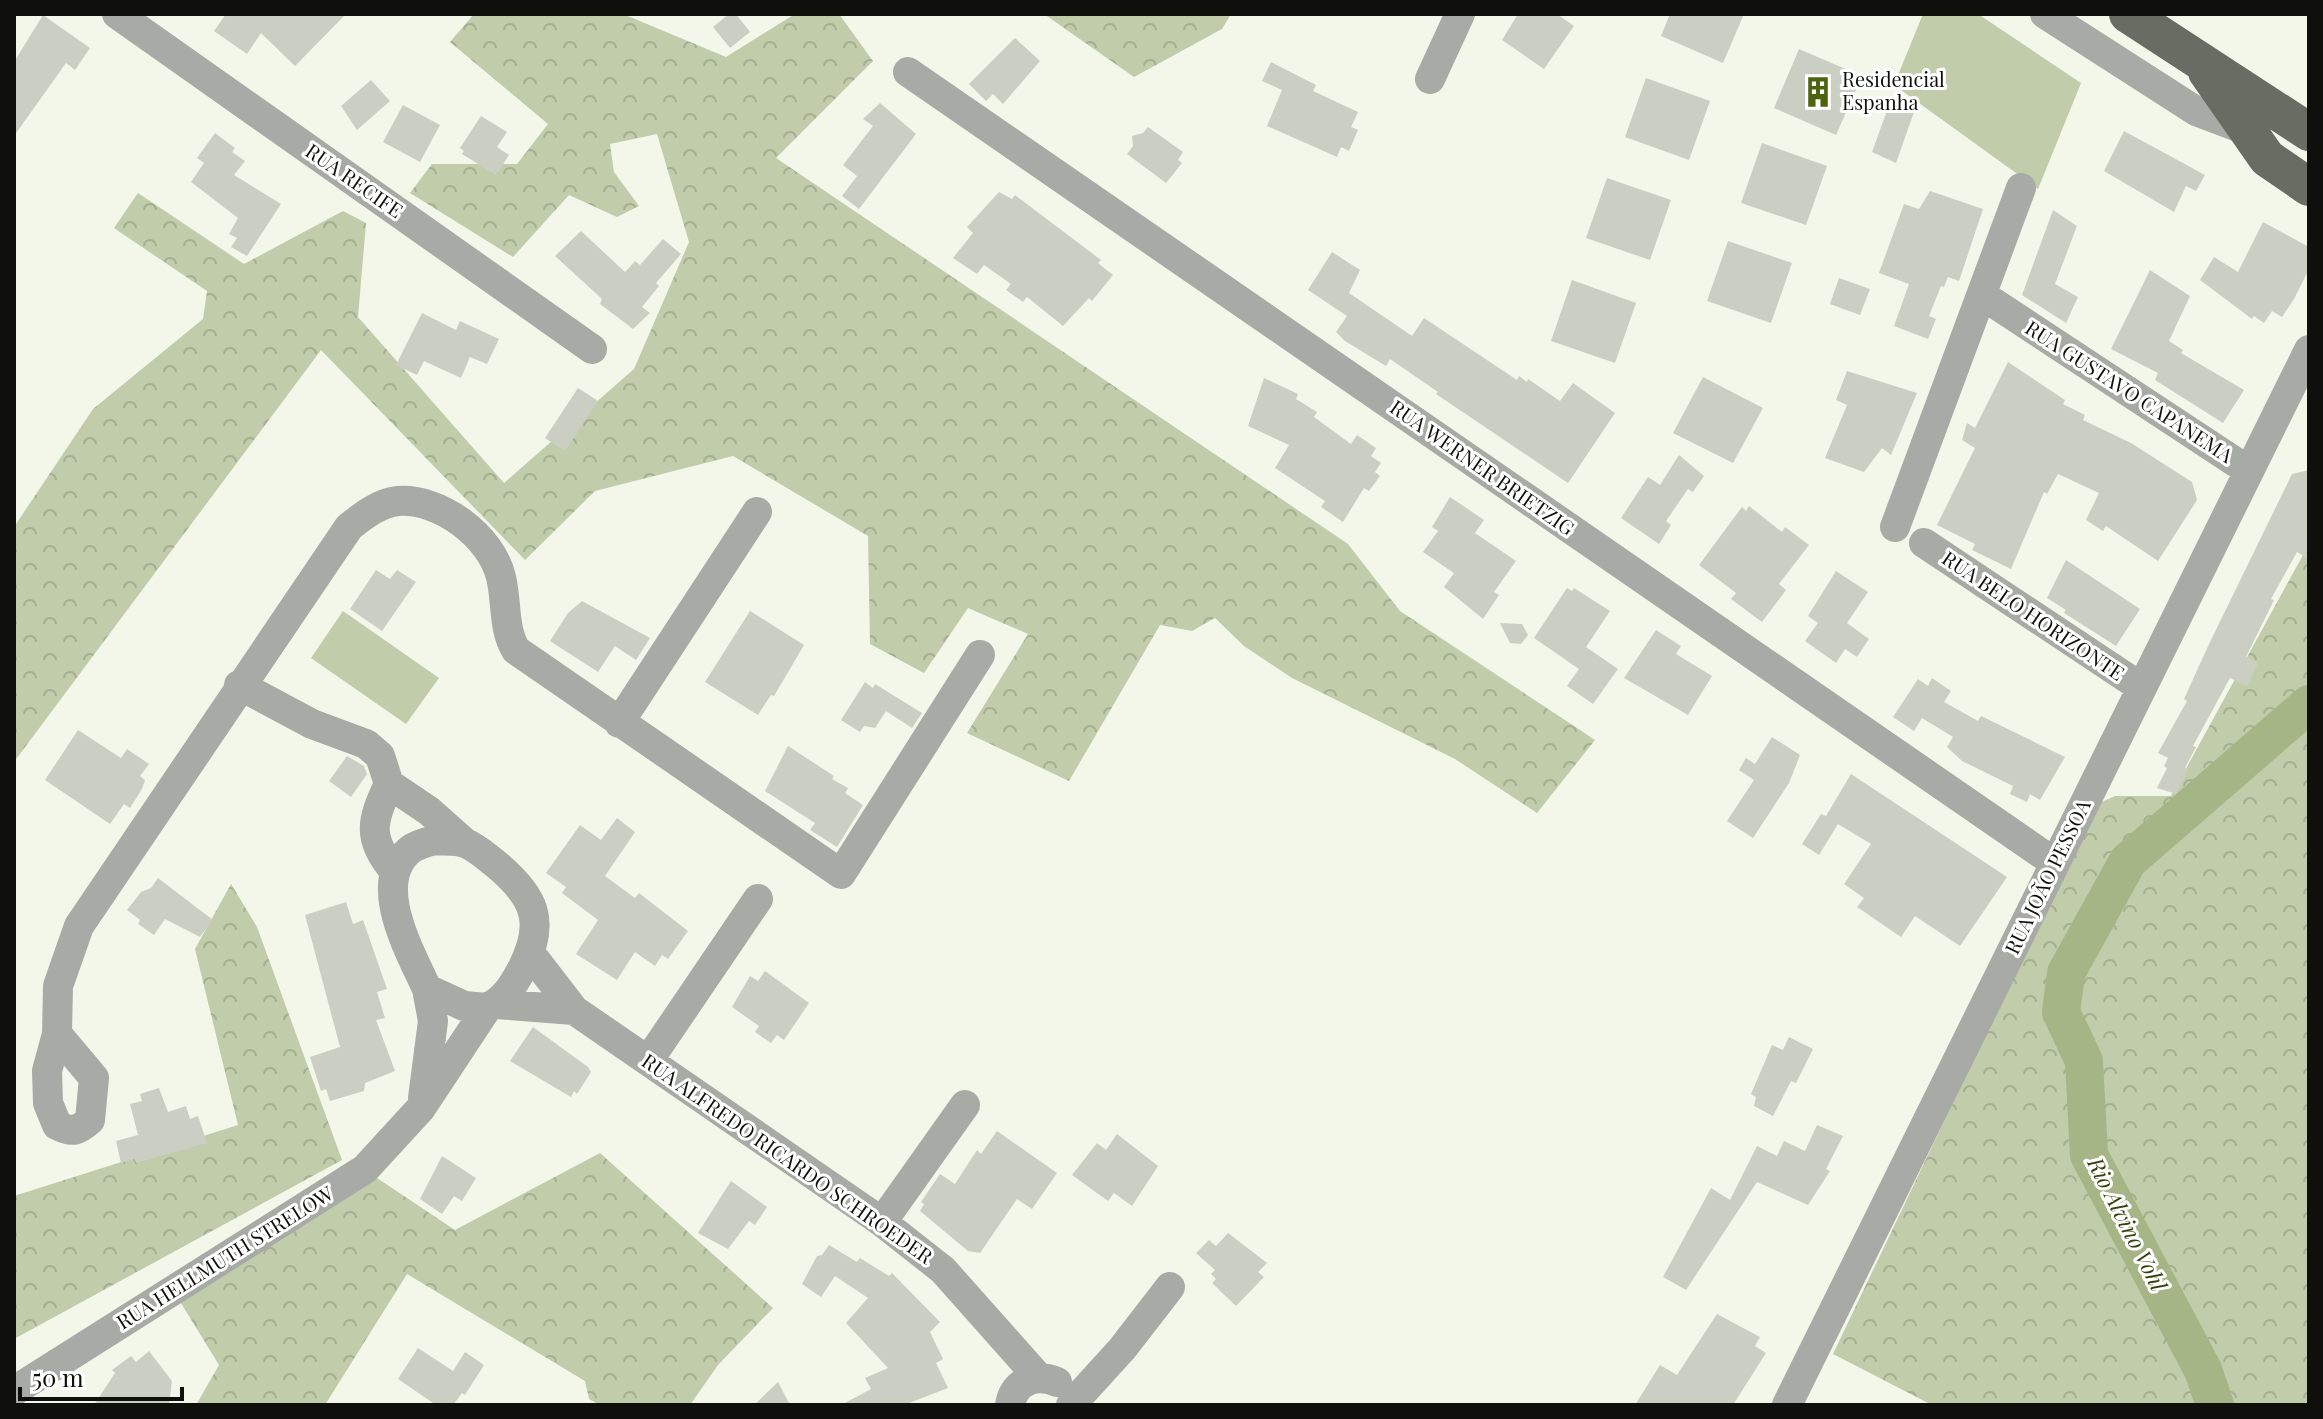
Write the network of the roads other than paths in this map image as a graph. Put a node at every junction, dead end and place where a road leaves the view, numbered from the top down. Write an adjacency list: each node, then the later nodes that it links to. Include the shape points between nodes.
1 (117, 14): 13 (street, RUA RECIFE)
2 (1460, 14): 7 (street)
3 (2045, 14): 9 (street, via 2196,111)
4 (2128, 14): 5 (main road)
5 (2199, 60): 8 (main road); 9 (main road)
6 (908, 72): 25 (street, RUA WERNER BRIETZIG)
7 (1430, 79)
8 (2300, 126): 9 (main road)
9 (2246, 130): 10 (main road, via 2267,158)
10 (2309, 187)
11 (2021, 188): 12 (street)
12 (1982, 295): 15 (street, RUA GUSTAVO CAPANEMA); 17 (street)
13 (592, 349)
14 (2309, 350): 15 (street, RUA JOÃO PESSOA)
15 (2249, 471): 21 (street, RUA JOÃO PESSOA)
16 (757, 512): 22 (street)
17 (1895, 527)
18 (1924, 543): 21 (street, RUA BELO HORIZONTE)
19 (980, 655): 22 (street, via 841,874)
20 (239, 685): 22 (street, via 349,527 369,511 396,501 424,503 453,518 493,557 516,650); 23 (street, via 312,724 366,744 380,756); 32 (street, via 79,926 58,986)
21 (2142, 688): 25 (street, RUA JOÃO PESSOA)
22 (619, 723)
23 (389, 784): 24 (street); 26 (street, via 376,811 374,836)
24 (465, 843): 26 (street, via 434,840 411,849); 28 (street, via 521,885 535,915)
25 (2055, 863): 42 (street, RUA JOÃO PESSOA)
26 (395, 872): 29 (street, via 394,898 405,940)
27 (758, 899): 33 (street)
28 (530, 953): 30 (street, via 510,991); 31 (street, RUA ALFREDO RICARDO SCHROEDER)
29 (427, 989): 30 (street, via 464,1006); 35 (street, via 433,1021)
30 (491, 1006): 31 (street); 35 (street, RUA HELLMUTH STRELOW)
31 (574, 1010): 33 (street, RUA ALFREDO RICARDO SCHROEDER)
32 (57, 1034): 32 (street, via 47,1071 48,1103 94,1078)
33 (648, 1061): 36 (street, RUA ALFREDO RICARDO SCHROEDER)
34 (965, 1105): 36 (street)
35 (421, 1108): 39 (street, RUA HELLMUTH STRELOW, via 365,1169)
36 (882, 1222): 40 (street, RUA ALFREDO RICARDO SCHROEDER, via 943,1270 988,1322)
37 (1170, 1287): 38 (street)
38 (1122, 1349): 40 (street); 41 (street)
39 (14, 1391)
40 (1021, 1392): 41 (street, RUA ALFREDO RICARDO SCHROEDER, via 1063,1387)
41 (1071, 1405)
42 (1787, 1405)

